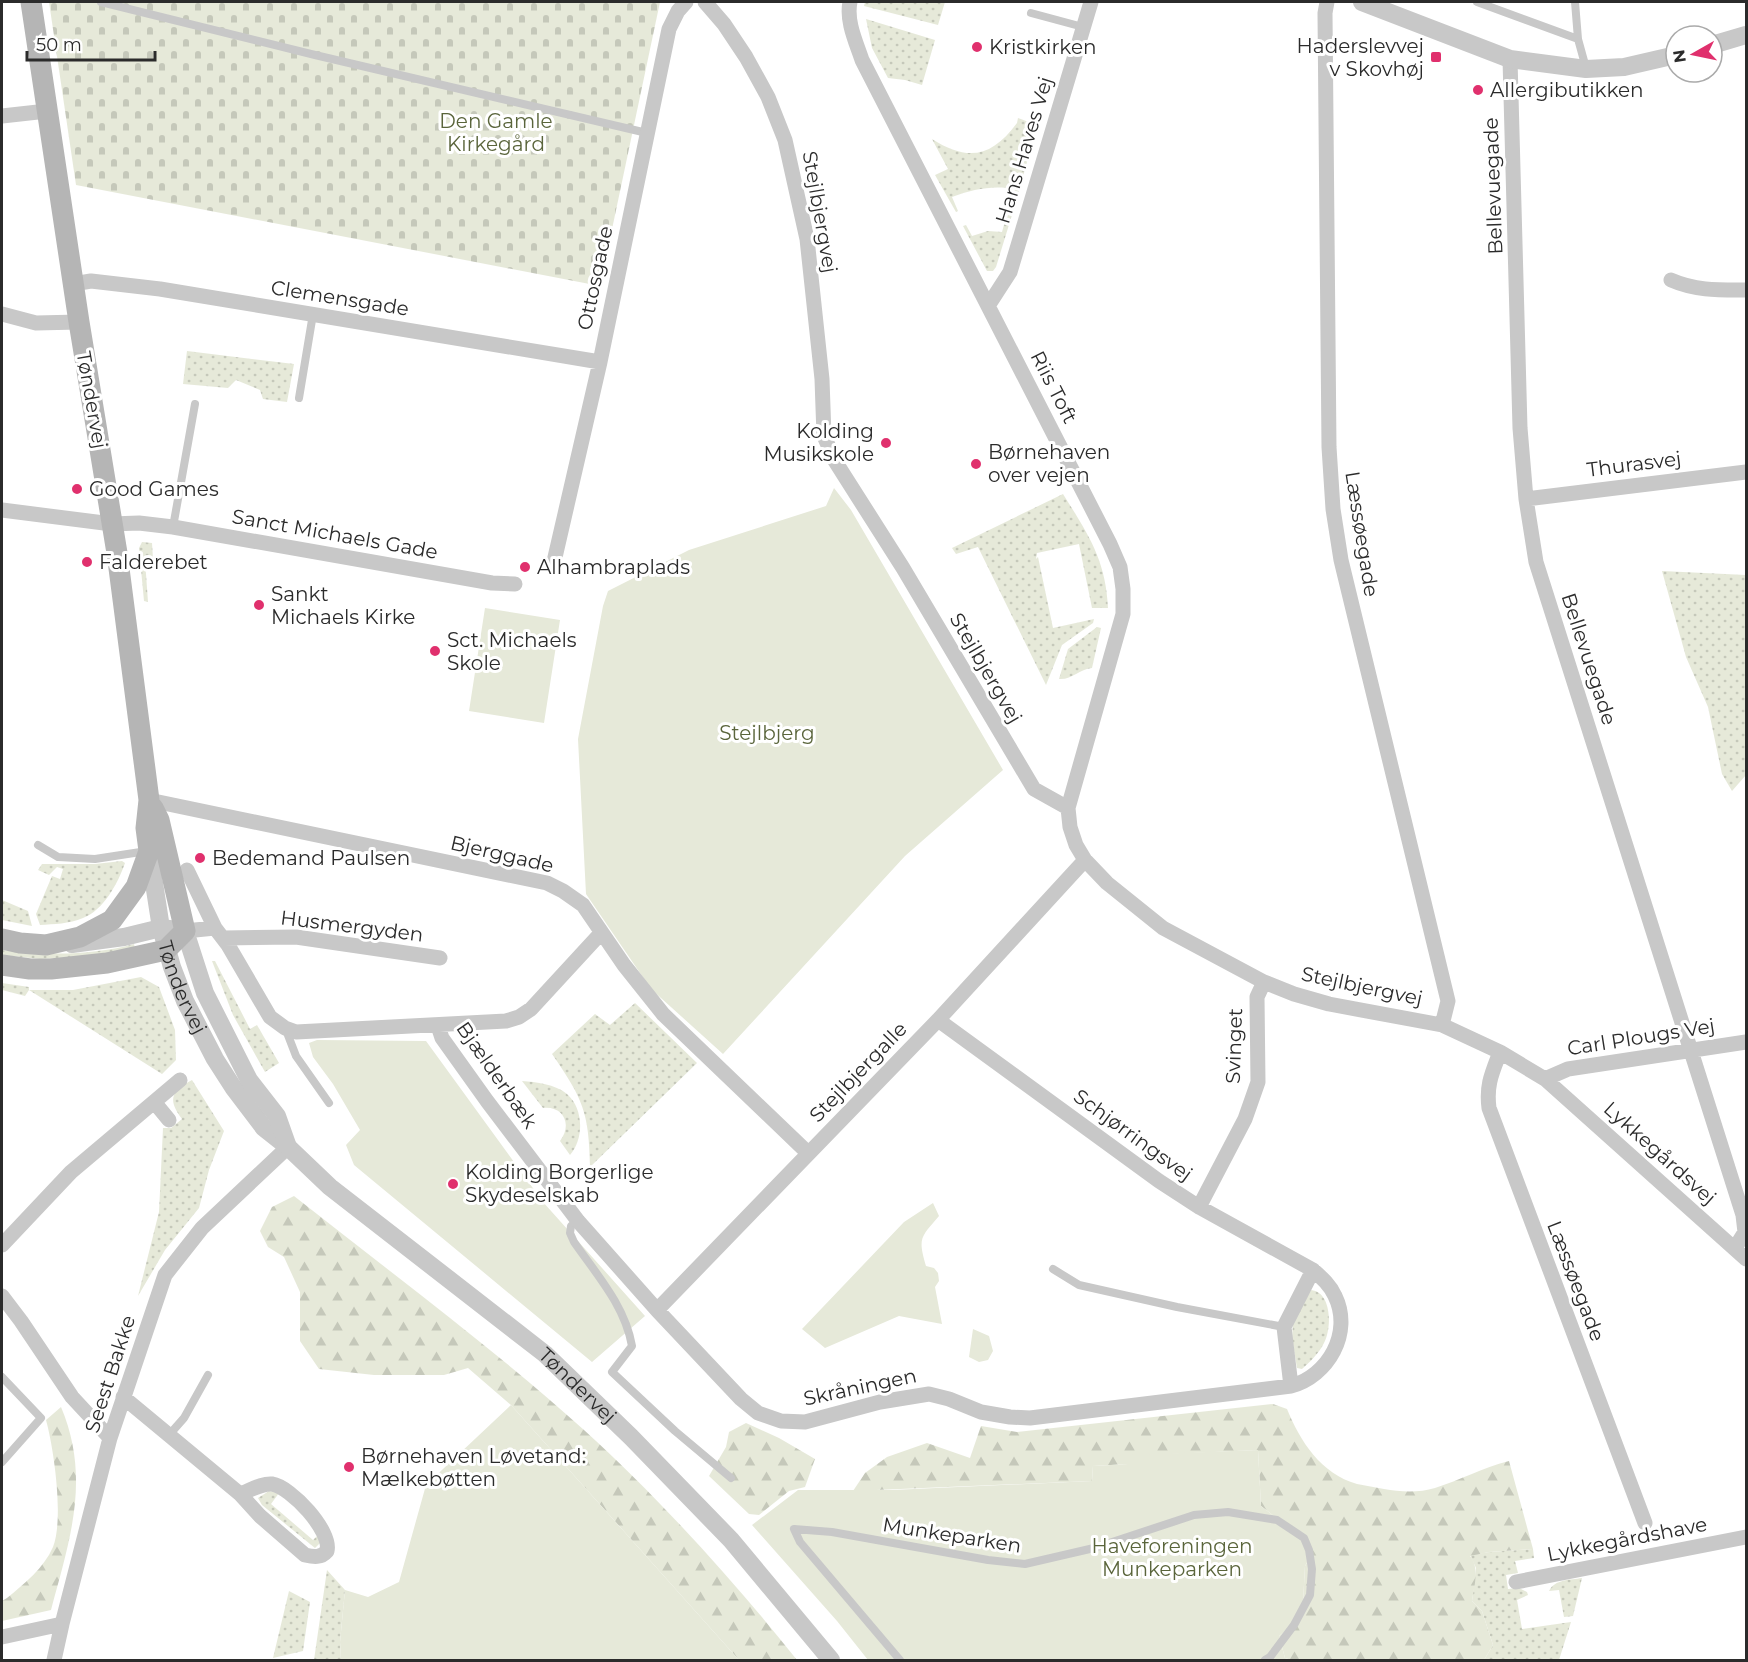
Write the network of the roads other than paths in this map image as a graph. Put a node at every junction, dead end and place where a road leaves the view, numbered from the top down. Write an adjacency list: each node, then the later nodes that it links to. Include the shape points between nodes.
1 (31, 2): 19 (main road, Tøndervej)
2 (101, 2): 21 (lane)
3 (686, 2): 21 (street, Ottosgade, via 669,29)
4 (705, 2): 40 (street, Stejlbjergvej, via 746,57 785,140 807,239 825,436 835,461 1034,789)
5 (850, 2): 25 (street, Riis Toft, via 853,34 862,60)
6 (1091, 2): 12 (street, Hans Haves Vej)
7 (1327, 2): 56 (street, Læssøegade, via 1329,447 1333,509 1341,560 1448,1000)
8 (1362, 2): 17 (street)
9 (1476, 2): 14 (lane)
10 (1575, 2): 14 (lane)
11 (1031, 13): 12 (lane)
12 (1083, 27): 25 (street, Hans Haves Vej, via 1010,272)
13 (1746, 35): 15 (street)
14 (1578, 39): 18 (lane)
15 (1724, 41)
16 (1664, 58): 18 (street, via 1624,67)
17 (1510, 59): 18 (street); 33 (street, Bellevuegade, via 1520,428)
18 (1586, 69)
19 (47, 111): 20 (street); 23 (main road, Tøndervej)
20 (2, 116)
21 (646, 133): 29 (street, Ottosgade)
22 (1671, 280): 24 (street, via 1709,290)
23 (73, 284): 26 (street, Clemensgade, via 91,281 160,289); 28 (main road, Tøndervej)
24 (1746, 290)
25 (988, 306): 40 (street, Riis Toft, via 1120,567 1121,624)
26 (313, 314): 29 (street, Clemensgade); 30 (lane)
27 (2, 315): 28 (street, via 36,323)
28 (79, 322): 35 (main road, Tøndervej)
29 (600, 362): 37 (street, Ottosgade)
30 (299, 398)
31 (195, 404): 36 (lane)
32 (1746, 472): 33 (street, Thurasvej)
33 (1526, 499): 60 (street, Bellevuegade, via 1536,562)
34 (2, 510): 35 (street, Sanct Michaels Gade)
35 (112, 524): 36 (street, Sanct Michaels Gade); 39 (main road, Tøndervej)
36 (173, 527): 38 (street, Sanct Michaels Gade)
37 (553, 566)
38 (515, 584)
39 (149, 800): 42 (main road, Tøndervej); 46 (main road, Tøndervej, via 159,820); 48 (street, Bjerggade, via 547,884 583,905)
40 (1068, 808): 43 (street, Stejlbjergvej, via 1070,827)
41 (38, 845): 42 (lane, via 58,857 95,859)
42 (149, 851): 45 (street, Tøndervej); 50 (main road, via 136,886 112,920 80,937)
43 (1085, 860): 54 (street, Stejlbjergvej, via 1163,928); 55 (street, Stejlbjergalle)
44 (187, 870): 47 (street)
45 (160, 928): 46 (street); 50 (street, via 124,937); 51 (street, Tøndervej)
46 (185, 931): 47 (street, Husmergyden); 51 (main road); 67 (street, Tøndervej, via 205,993 249,1080 277,1116)
47 (219, 933): 52 (street, Husmergyden, via 296,937); 58 (street, via 270,1017)
48 (601, 933): 57 (street, Bjælderbæk, via 519,1017); 68 (street, Bjerggade, via 663,1014)
49 (2, 939): 50 (main road)
50 (46, 945)
51 (166, 950): 53 (main road, via 72,968); 67 (street, Tøndervej, via 185,1001 215,1059 264,1128)
52 (440, 958)
53 (2, 965)
54 (1264, 982): 56 (street, Stejlbjergvej, via 1329,1004); 69 (street, Svinget, via 1257,997 1258,1082 1245,1119)
55 (938, 1020): 68 (street, Stejlbjergalle); 69 (street, Schjørringsvej)
56 (1442, 1025): 61 (street, Stejlbjergvej)
57 (438, 1026): 58 (street, via 296,1032); 70 (street, Bjælderbæk, via 442,1038 487,1101)
58 (285, 1029): 65 (lane, via 296,1056)
59 (1746, 1042): 60 (street, Carl Plougs Vej)
60 (1692, 1050): 62 (street, Carl Plougs Vej, via 1568,1069); 72 (street, Bellevuegade, via 1743,1215)
61 (1500, 1052): 62 (street, Stejlbjergvej); 87 (street, Læssøegade, via 1487,1092 1489,1108)
62 (1545, 1079): 72 (street, Lykkegårdsvej)
63 (180, 1080): 64 (street)
64 (155, 1103): 66 (street); 71 (street, via 71,1172)
65 (329, 1103)
66 (169, 1120)
67 (288, 1147): 81 (street, Seest Bakke, via 202,1228 165,1275); 93 (street, Tøndervej, via 330,1187 545,1354 731,1540)
68 (808, 1153): 76 (street, Stejlbjergalle)
69 (1199, 1207): 74 (street, Schjørringsvej)
70 (578, 1221): 76 (street, Bjælderbæk); 85 (lane, via 570,1233 574,1242 630,1332 632,1346 612,1372)
71 (2, 1245)
72 (1741, 1254)
73 (1053, 1269): 77 (lane, via 1079,1285)
74 (1313, 1270): 77 (street); 80 (street, Schjørringsvej, via 1336,1297 1340,1313 1338,1342 1331,1359 1314,1377)
75 (2, 1296): 83 (street, via 72,1397)
76 (657, 1310): 80 (street, Skråningen, via 741,1399 758,1413 780,1421 805,1422 928,1394 981,1412 1030,1418)
77 (1284, 1327): 80 (street)
78 (208, 1375): 82 (lane, via 184,1418)
79 (2, 1377): 84 (lane, via 41,1418)
80 (1291, 1386)
81 (123, 1396): 82 (street); 83 (street, Seest Bakke)
82 (169, 1435): 86 (street)
83 (110, 1437): 90 (street, Seest Bakke)
84 (2, 1462)
85 (731, 1478)
86 (240, 1494): 86 (street, via 305,1555 324,1555 329,1546 323,1529 282,1488 272,1484)
87 (1645, 1523)
88 (1746, 1537): 89 (street, Lykkegårdshave)
89 (1516, 1582)
90 (62, 1624): 91 (street); 92 (street, Seest Bakke)
91 (2, 1637)
92 (54, 1660)
93 (831, 1660)
94 (900, 1660): 95 (lane, Munkeparken, via 800,1542 794,1529 1025,1564 1094,1548 1194,1515 1228,1512 1278,1520 1304,1538 1312,1569 1310,1595 1294,1625)
95 (1264, 1660)

